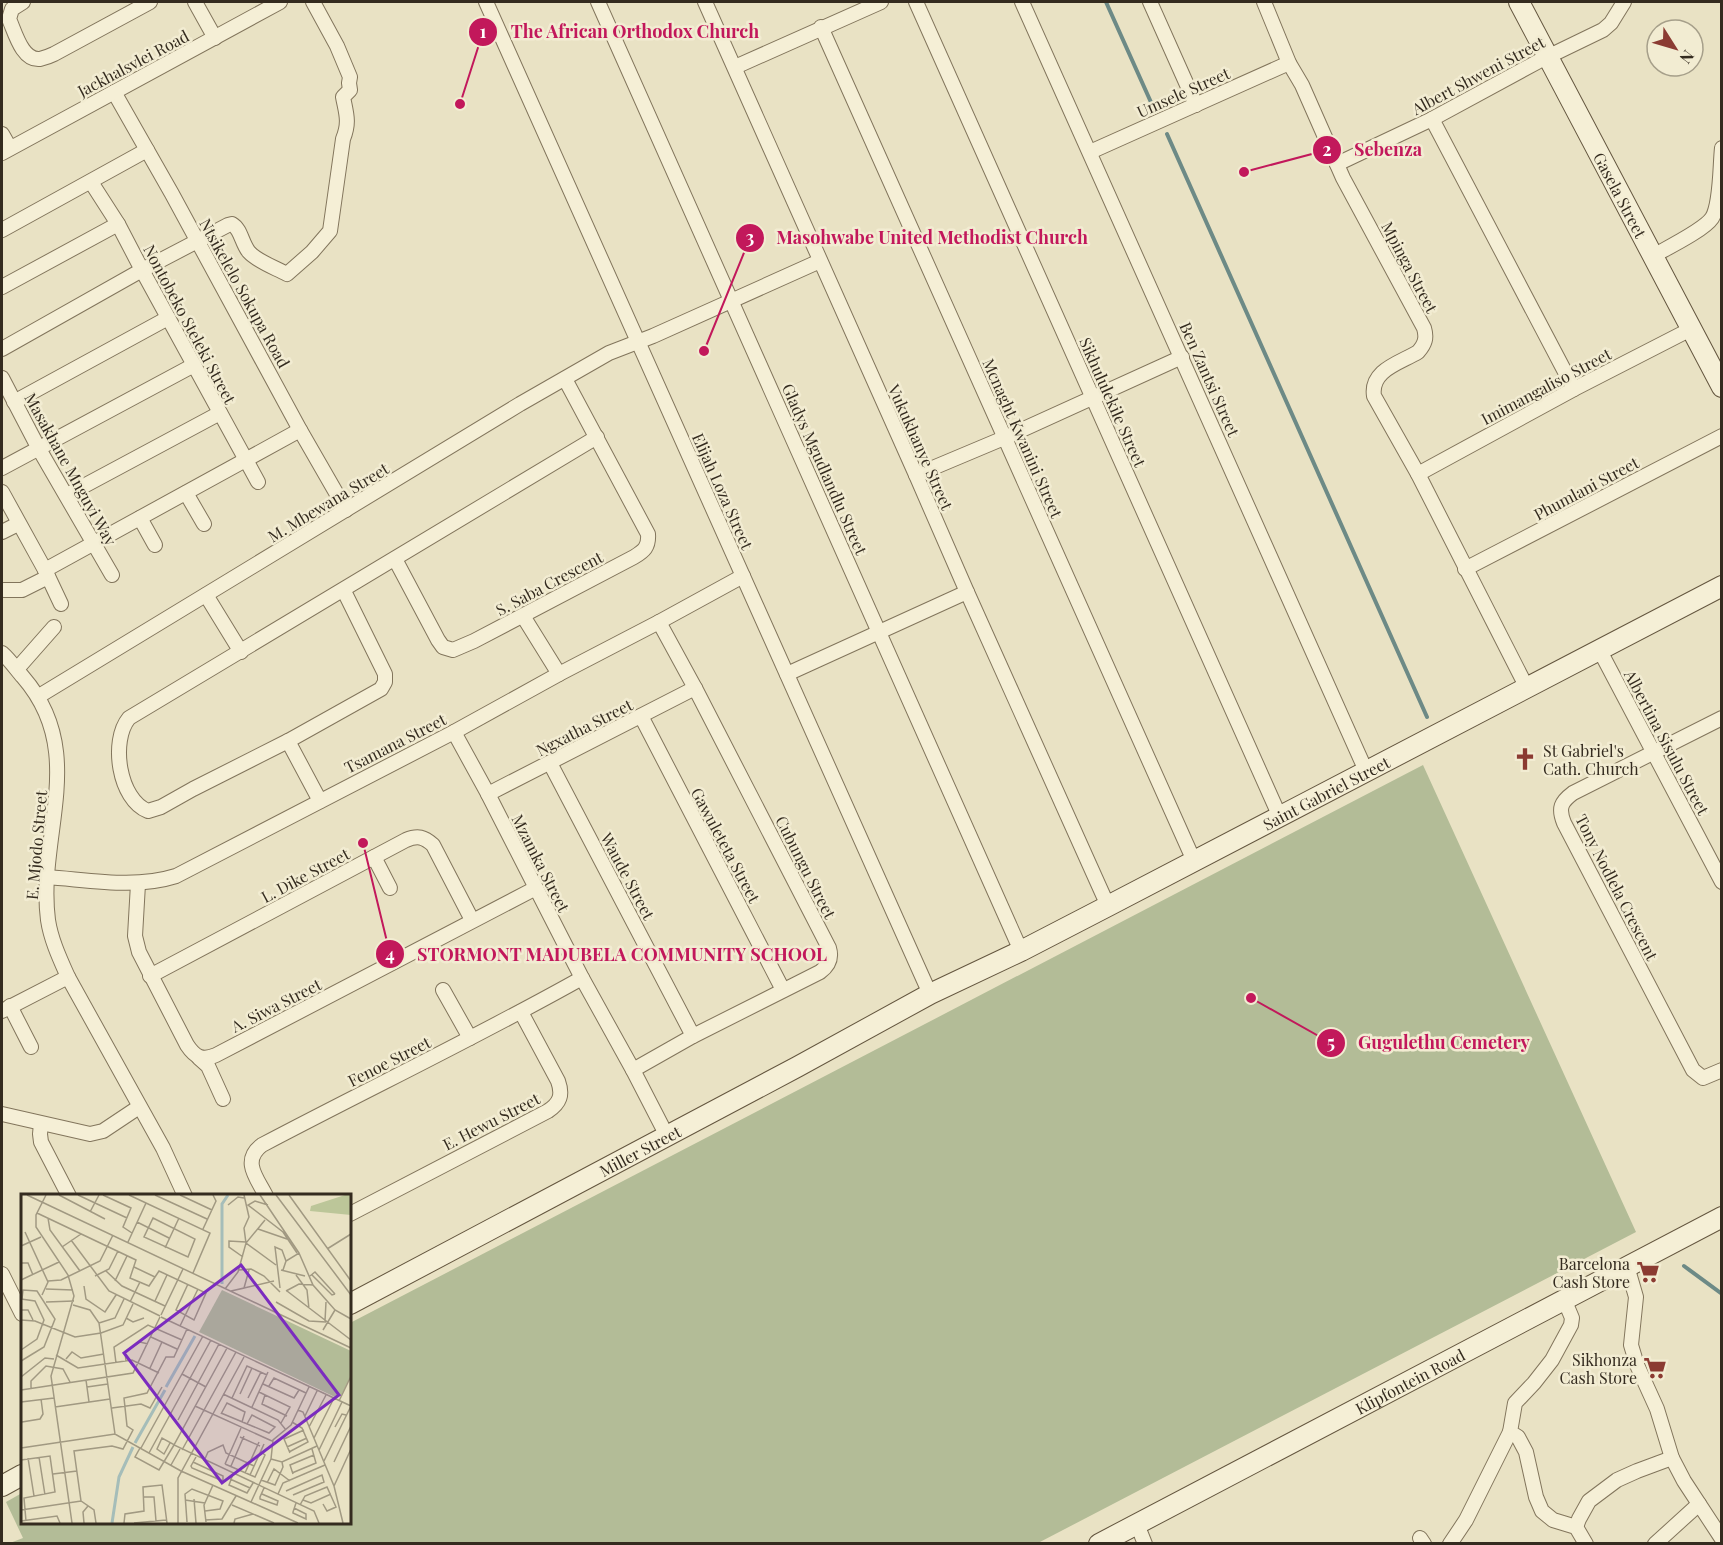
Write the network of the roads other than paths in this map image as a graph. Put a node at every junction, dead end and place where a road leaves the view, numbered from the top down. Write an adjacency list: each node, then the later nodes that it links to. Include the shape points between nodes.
1 (23, 2): 2 (street, via 12,9 9,19 24,52 40,59)
2 (150, 2)
3 (195, 2): 17 (street)
4 (280, 2): 17 (street, Jackhalsvlei Road)
5 (313, 2): 33 (street, via 338,45 350,77 350,90 343,97 347,119 330,231 287,274 253,256 232,224)
6 (486, 2): 41 (street, Elijah Loza Street)
7 (598, 2): 38 (street, Gladys Mgudlandlu Street)
8 (705, 2): 20 (street, Vukukhanye Street)
9 (881, 2): 16 (street)
10 (916, 2): 49 (street, Sikhululekile Street)
11 (1022, 2): 28 (street, Ben Zantsi Street)
12 (1150, 2): 22 (street)
13 (1264, 2): 19 (street, Mpinga Street)
14 (1519, 2): 18 (street, Gasela Street)
15 (1624, 2): 18 (street, Albert Shweni Street, via 1603,30)
16 (821, 27): 20 (street); 55 (street, Mcnaght Kwanini Street)
17 (214, 38): 21 (street, Jackhalsvlei Road)
18 (1548, 57): 23 (street, Albert Shweni Street); 34 (street, Gasela Street)
19 (1289, 63): 22 (street, Umsele Street); 29 (street, Mpinga Street)
20 (735, 67): 35 (street, Vukukhanye Street)
21 (114, 92): 26 (street, Jackhalsvlei Road); 27 (street, Ntsikelelo Sokupa Road)
22 (1196, 105): 28 (street, Umsele Street)
23 (1432, 118): 29 (street, Albert Shweni Street); 48 (street)
24 (2, 134): 26 (street)
25 (1722, 148): 34 (street, via 1713,216 1702,227)
26 (6, 150)
27 (147, 150): 30 (street); 33 (street, Ntsikelelo Sokupa Road)
28 (1090, 153): 43 (street, Ben Zantsi Street)
29 (1337, 164): 59 (street, Mpinga Street, via 1426,334 1418,352 1384,371 1373,389)
30 (91, 182): 31 (street, Nontobeko Steleki Street); 32 (street)
31 (118, 224): 36 (street, Nontobeko Steleki Street); 37 (street)
32 (2, 230)
33 (196, 241): 36 (street); 52 (street, Ntsikelelo Sokupa Road)
34 (1653, 256): 40 (street, Gasela Street)
35 (820, 261): 38 (street, M. Mbewana Street); 60 (street, Vukukhanye Street)
36 (142, 270): 39 (street, Nontobeko Steleki Street); 42 (street)
37 (2, 287)
38 (731, 302): 41 (street, M. Mbewana Street); 86 (street, Gladys Mgudlandlu Street)
39 (168, 318): 44 (street, Nontobeko Steleki Street); 50 (street)
40 (1691, 330): 47 (street, Gasela Street); 48 (street, Imimangaliso Street)
41 (638, 341): 46 (street, M. Mbewana Street, via 609,352); 76 (street, Elijah Loza Street)
42 (2, 349)
43 (1182, 357): 49 (street); 102 (street, Ben Zantsi Street)
44 (194, 365): 51 (street, Nontobeko Steleki Street); 56 (street)
45 (2, 378): 50 (street, Masakhane Mnguyi Way)
46 (566, 379): 54 (street, S. Saba Crescent); 65 (street, M. Mbewana Street)
47 (1722, 387)
48 (1574, 389): 59 (street, Imimangaliso Street)
49 (1093, 397): 55 (street); 105 (street, Sikhululekile Street)
50 (15, 402): 56 (street, Masakhane Mnguyi Way)
51 (220, 413): 57 (street, Nontobeko Steleki Street); 64 (street)
52 (300, 430): 57 (street); 65 (street, Ntsikelelo Sokupa Road)
53 (1722, 436): 73 (street, Phumlani Street)
54 (597, 437): 72 (street); 83 (street, S. Saba Crescent, via 648,534 648,545 634,557)
55 (1004, 438): 60 (street); 107 (street, Mcnaght Kwanini Street)
56 (39, 449): 58 (street); 64 (street, Masakhane Mnguyi Way)
57 (246, 459): 61 (street, Nontobeko Steleki Street); 63 (street)
58 (2, 468)
59 (1418, 474): 73 (street, Mpinga Street)
60 (916, 475): 80 (street, Vukukhanye Street)
61 (259, 482)
62 (2, 492): 67 (street)
63 (186, 493): 66 (street); 68 (street)
64 (67, 495): 70 (street, Masakhane Mnguyi Way)
65 (346, 510): 81 (street, M. Mbewana Street)
66 (140, 518): 70 (street); 71 (street)
67 (18, 524): 69 (street); 74 (street)
68 (204, 524)
69 (2, 532)
70 (94, 542): 74 (street); 75 (street, Masakhane Mnguyi Way)
71 (155, 545)
72 (395, 559): 79 (street); 83 (street, S. Saba Crescent, via 438,640 449,649 462,647)
73 (1465, 569): 94 (street, Mpinga Street)
74 (46, 573): 78 (street, via 22,590); 82 (street)
75 (112, 575)
76 (743, 576): 84 (street, Tsamana Street); 92 (street, Elijah Loza Street)
77 (1722, 586): 87 (street, Saint Gabriel Street)
78 (4, 590)
79 (344, 591): 88 (street); 99 (street, via 385,674 385,682 378,691)
80 (967, 592): 86 (street); 113 (street, Vukukhanye Street)
81 (206, 595): 88 (street); 95 (street, M. Mbewana Street)
82 (62, 604)
83 (523, 616): 91 (street)
84 (659, 622): 91 (street, Tsamana Street); 93 (street, Cubungu Street)
85 (54, 627): 90 (street)
86 (879, 632): 92 (street); 115 (street, Gladys Mgudlandlu Street)
87 (1599, 649): 94 (street, Saint Gabriel Street); 100 (street, Albertina Sisulu Street)
88 (241, 652): 99 (street, via 127,721 121,733 119,754 128,793 139,807 154,810)
89 (2, 653): 90 (street, E. Mjodo Street)
90 (17, 669): 95 (street, E. Mjodo Street)
91 (559, 674): 98 (street, Tsamana Street)
92 (787, 674): 121 (street, Elijah Loza Street)
93 (695, 688): 96 (street, Ngxatha Street); 120 (street, Cubungu Street, via 829,948 830,959 824,969)
94 (1527, 688): 102 (street, Saint Gabriel Street)
95 (39, 696): 108 (street, E. Mjodo Street, via 52,726 58,764)
96 (641, 717): 101 (street, Ngxatha Street); 120 (street, Gawuleteta Street)
97 (1722, 718): 100 (street, Tony Nodlela Crescent)
98 (454, 732): 103 (street, Mzamka Street); 104 (street, Tsamana Street)
99 (288, 741): 104 (street)
100 (1654, 753): 109 (street, Albertina Sisulu Street); 129 (street, Tony Nodlela Crescent, via 1573,793 1561,805 1561,813 1693,1070 1703,1078)
101 (550, 763): 103 (street, Ngxatha Street); 124 (street, Waude Street)
102 (1366, 771): 105 (street, Saint Gabriel Street)
103 (488, 794): 112 (street, Mzamka Street)
104 (320, 801): 110 (street, Tsamana Street, via 188,871)
105 (1280, 817): 107 (street, Saint Gabriel Street)
106 (374, 857): 111 (street); 114 (street, L. Dike Street, via 416,836 425,838 433,845); 117 (street, L. Dike Street)
107 (1194, 861): 113 (street, Saint Gabriel Street)
108 (47, 877): 110 (street, Tsamana Street); 116 (street, E. Mjodo Street, via 50,928)
109 (1722, 882)
110 (138, 884): 117 (street, via 135,936)
111 (390, 888)
112 (536, 888): 114 (street, A. Siwa Street); 118 (street, Mzamka Street)
113 (1108, 906): 115 (street, Saint Gabriel Street)
114 (472, 920): 127 (street, A. Siwa Street, via 216,1055)
115 (1021, 951): 121 (street, Saint Gabriel Street)
116 (68, 976): 122 (street); 131 (street, E. Mjodo Street)
117 (150, 976): 127 (street, via 186,1045)
118 (582, 978): 123 (street, Fenoe Street); 128 (street, Mzamka Street)
119 (443, 990): 125 (street)
120 (783, 990): 124 (street, Cubungu Street)
121 (930, 994): 134 (street, Miller Street)
122 (5, 1009): 126 (street)
123 (521, 1012): 125 (street, Fenoe Street); 138 (street, E. Hewu Street, via 558,1082 561,1092 556,1105)
124 (693, 1036): 128 (street, Cubungu Street)
125 (470, 1038): 137 (street, Fenoe Street, via 258,1148 251,1164)
126 (31, 1047)
127 (199, 1058): 130 (street, via 208,1066)
128 (633, 1070): 134 (street, Mzamka Street)
129 (1722, 1070)
130 (223, 1099)
131 (140, 1107): 133 (street, via 97,1133); 136 (street, E. Mjodo Street)
132 (2, 1114): 133 (street)
133 (41, 1124): 135 (street, via 41,1142)
134 (667, 1136): 143 (street, Miller Street)
135 (68, 1194)
136 (184, 1194)
137 (265, 1194)
138 (351, 1213)
139 (1722, 1217): 140 (street, Klipfontein Road)
140 (1627, 1266): 142 (street, Klipfontein Road); 146 (street, via 1636,1297 1631,1339 1634,1356 1657,1409)
141 (2, 1274): 144 (street)
142 (1564, 1299): 145 (street, via 1571,1325 1552,1360 1515,1403); 151 (street, Klipfontein Road)
143 (351, 1303)
144 (21, 1312)
145 (1510, 1432): 152 (street, via 1518,1437 1526,1452 1542,1511 1552,1520); 156 (street)
146 (1672, 1458): 149 (street); 152 (street, via 1617,1480 1589,1501)
147 (21, 1475): 148 (street)
148 (3, 1483)
149 (1699, 1504): 150 (street); 158 (street)
150 (1717, 1523): 153 (street)
151 (1137, 1524): 154 (street, Klipfontein Road); 155 (street)
152 (1576, 1527): 157 (street)
153 (1722, 1539)
154 (1099, 1544)
155 (1145, 1544)
156 (1450, 1544)
157 (1586, 1544)
158 (1655, 1544)

